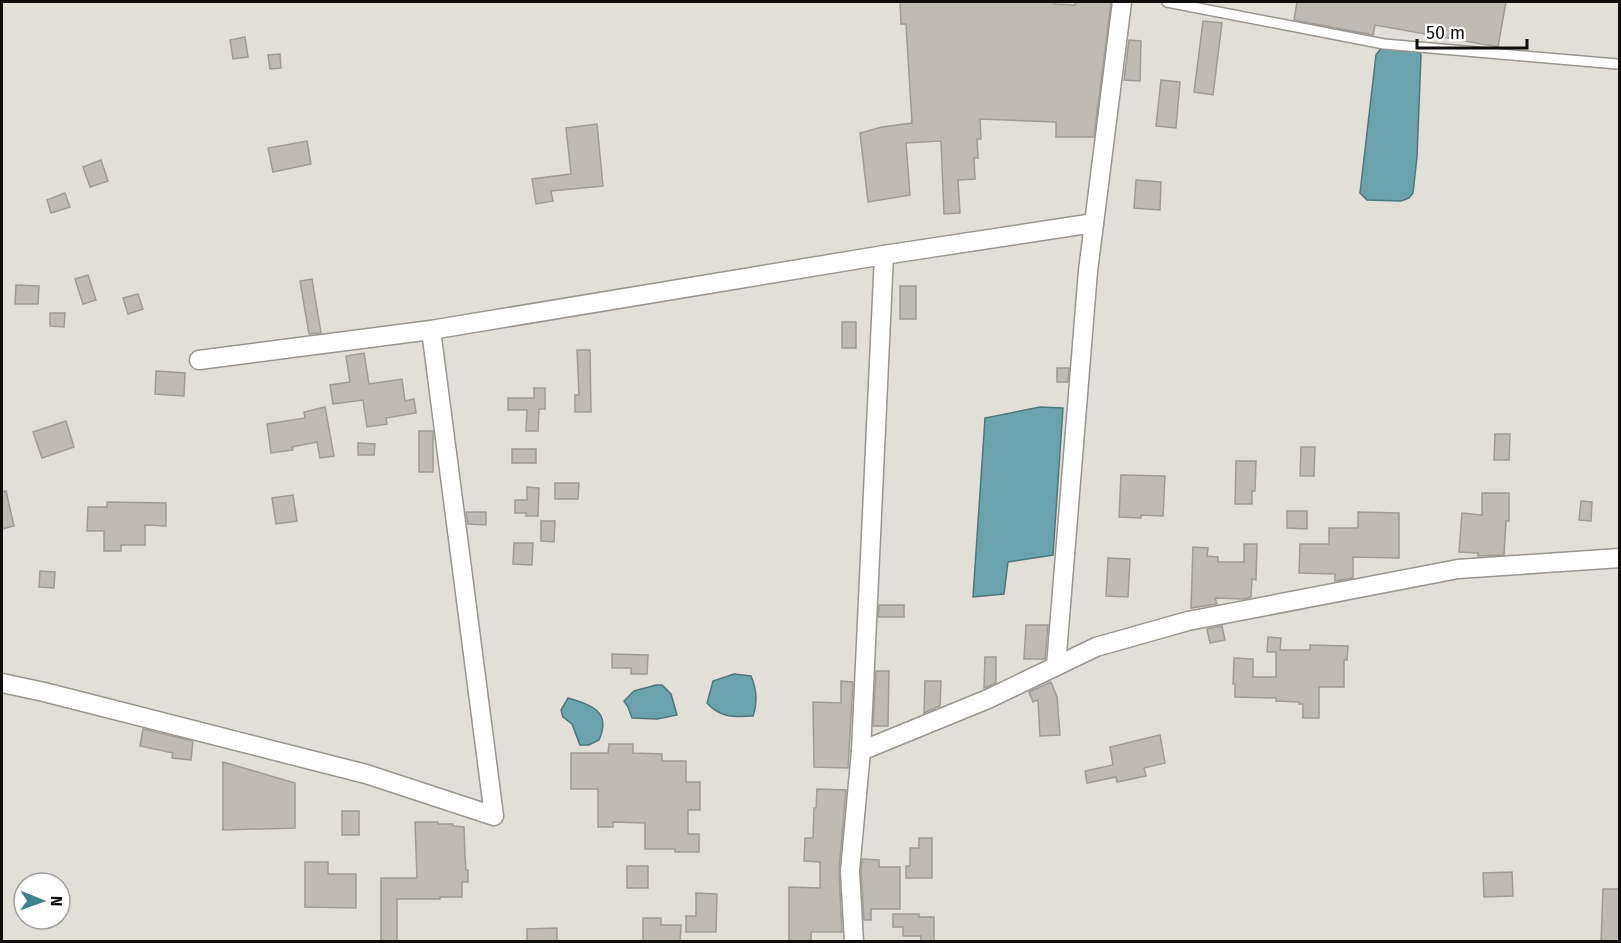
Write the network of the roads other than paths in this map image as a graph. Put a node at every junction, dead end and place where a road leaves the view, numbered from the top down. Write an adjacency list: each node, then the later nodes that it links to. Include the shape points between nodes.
1 (1122, 2): 4 (street)
2 (1167, 2): 3 (lane, via 1384,44)
3 (1617, 64)
4 (1094, 223): 5 (street); 9 (street)
5 (884, 255): 6 (street); 11 (street)
6 (431, 330): 7 (street); 10 (street, via 494,816 366,774)
7 (199, 360)
8 (1620, 558): 9 (street, via 1458,569 1376,584 1188,621 1096,647)
9 (1056, 666): 11 (street, via 988,699)
10 (2, 684)
11 (861, 751): 12 (street, via 850,871)
12 (854, 942)

